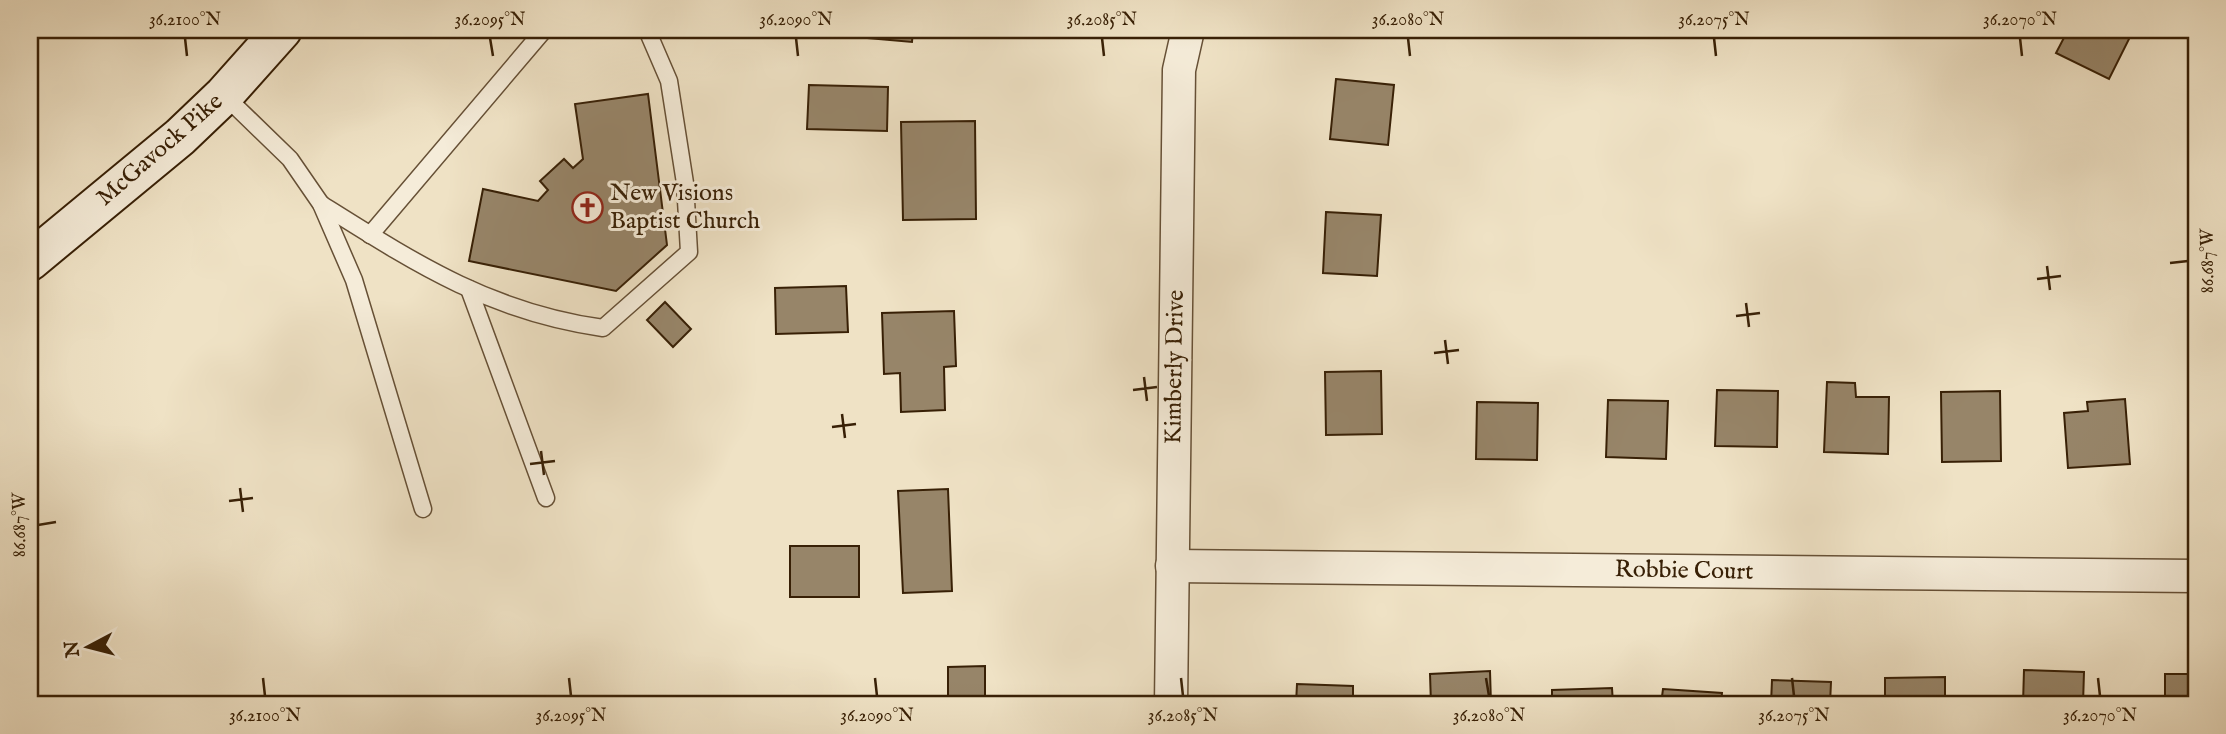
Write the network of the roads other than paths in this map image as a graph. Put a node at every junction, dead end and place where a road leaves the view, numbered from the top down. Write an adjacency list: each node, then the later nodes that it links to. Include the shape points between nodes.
1 (282, 30): 5 (main road, McGavock Pike)
2 (544, 30): 7 (lane)
3 (647, 30): 9 (lane, via 669,81 685,183 689,252 603,328 554,321)
4 (1188, 30): 12 (street, Kimberly Drive, via 1179,70)
5 (224, 95): 6 (lane, via 290,159); 8 (main road, McGavock Pike)
6 (321, 204): 7 (lane); 11 (lane, via 354,280)
7 (370, 235): 9 (lane)
8 (30, 261)
9 (468, 289): 10 (lane)
10 (546, 498)
11 (423, 509)
12 (1172, 566): 13 (street, Robbie Court); 14 (street, Kimberly Drive)
13 (2196, 576)
14 (1171, 704)

